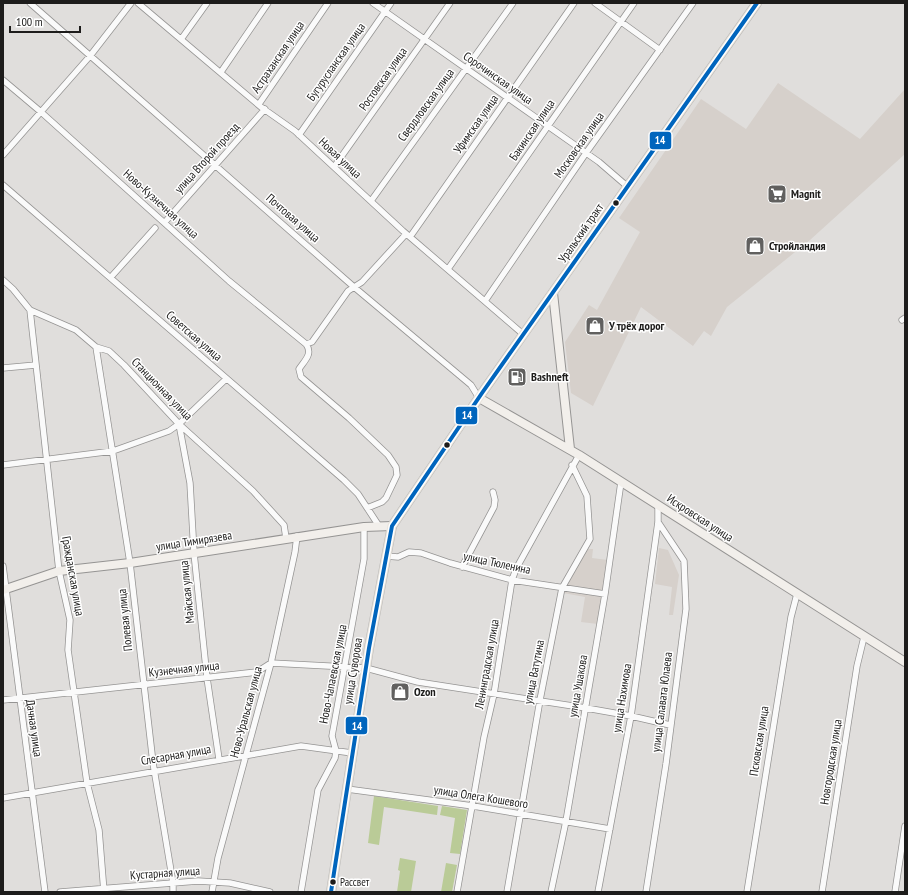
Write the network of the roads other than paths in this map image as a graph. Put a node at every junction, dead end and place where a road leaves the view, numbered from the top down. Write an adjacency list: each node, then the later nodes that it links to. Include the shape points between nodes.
1 (30, 3): 21 (street, Почтовая улица)
2 (131, 3): 21 (street)
3 (207, 3): 18 (street)
4 (268, 3): 23 (street)
5 (328, 3): 26 (street, Астраханская улица)
6 (373, 3): 16 (street, Сорочинская улица)
7 (392, 3): 16 (street, Бугурусланская улица)
8 (450, 3): 19 (street, Ростовская улица)
9 (513, 3): 22 (street, Свердловская улица)
10 (574, 3): 25 (street, Уфимская улица)
11 (595, 3): 17 (street)
12 (634, 3): 17 (street, Бакинская улица)
13 (693, 3): 20 (street, Московская улица)
14 (757, 3): 36 (main road, Уральский тракт)
15 (140, 4): 18 (street, Новая улица)
16 (385, 12): 19 (street, Сорочинская улица); 30 (street, Бугурусланская улица)
17 (622, 21): 20 (street); 29 (street, Бакинская улица)
18 (182, 38): 23 (street, Новая улица)
19 (424, 39): 22 (street, Сорочинская улица); 34 (street, Ростовская улица)
20 (660, 50): 31 (street, Московская улица)
21 (90, 56): 28 (street); 33 (street, Почтовая улица)
22 (465, 68): 25 (street, Сорочинская улица); 37 (street, Свердловская улица)
23 (221, 72): 26 (street, Новая улица)
24 (3, 80): 28 (street, Ново-Кузнечная улица)
25 (508, 98): 29 (street, Сорочинская улица); 40 (street, Уфимская улица)
26 (259, 104): 27 (street, Новая улица)
27 (265, 109): 30 (street, Новая улица); 33 (street, улица Второй проезд)
28 (41, 112): 32 (street); 38 (street, Ново-Кузнечная улица)
29 (547, 126): 31 (street, Сорочинская улица); 41 (street, Бакинская улица, via 536,146)
30 (299, 135): 34 (street, Новая улица)
31 (586, 153): 36 (street, Сорочинская улица); 46 (street, Московская улица)
32 (3, 155)
33 (216, 165): 38 (street, улица Второй проезд); 44 (street, Почтовая улица)
34 (334, 167): 37 (street, Новая улица)
35 (3, 185): 42 (street, Советская улица)
36 (628, 187): 45 (main road, Уральский тракт)
37 (371, 201): 40 (street, Новая улица)
38 (165, 222): 49 (street, Ново-Кузнечная улица, via 229,281)
39 (155, 228): 42 (street)
40 (408, 235): 41 (street, Новая улица); 44 (street, Уфимская улица)
41 (448, 270): 46 (street, Новая улица)
42 (111, 277): 53 (street, Советская улица)
43 (3, 280): 47 (street, Станционная улица)
44 (354, 287): 49 (street, Уфимская улица, via 348,291 312,342); 54 (street, Почтовая улица, via 471,385)
45 (553, 293): 48 (main road, Уральский тракт); 56 (main road)
46 (485, 301): 48 (street, Новая улица)
47 (30, 310): 50 (street, Станционная улица, via 76,330); 51 (street, Гражданская улица)
48 (524, 334): 54 (main road, Уральский тракт)
49 (306, 344): 65 (street, via 310,349 299,369 301,377 388,455 396,467 397,475 386,498)
50 (96, 347): 55 (street, Станционная улица, via 109,351); 57 (street, Полевая улица)
51 (36, 365): 52 (street); 59 (street, Гражданская улица)
52 (3, 368)
53 (226, 379): 55 (street); 65 (street, Советская улица, via 344,480)
54 (479, 398): 56 (main road, Искровская улица); 68 (main road, Уральский тракт)
55 (179, 424): 57 (street, via 169,431); 71 (street, Станционная улица, via 253,491 284,525); 72 (street, Майская улица, via 190,483)
56 (570, 449): 58 (main road, Искровская улица)
57 (113, 451): 59 (street); 74 (street, Полевая улица)
58 (579, 455): 61 (street, Ленинградская улица); 62 (main road, Искровская улица)
59 (45, 459): 60 (street); 77 (street, Гражданская улица)
60 (3, 465)
61 (572, 465): 78 (street, Ленинградская улица); 79 (street, улица Ватутина, via 587,496 590,538)
62 (621, 482): 64 (main road, Искровская улица); 81 (street, улица Ушакова)
63 (493, 492): 76 (street, via 496,500 494,507)
64 (658, 506): 66 (street, улица Нахимова); 82 (main road, Искровская улица)
65 (367, 508): 67 (street, Советская улица)
66 (658, 522): 96 (street, улица Нахимова); 97 (street, улица Салавата Юлаева, via 684,561 686,609)
67 (379, 526): 68 (main road, улица Тимирязева); 69 (main road, улица Тимирязева)
68 (392, 526): 73 (main road, улица Суворова)
69 (364, 527): 70 (main road, улица Тимирязева); 86 (street, Ново-Чапаевская улица, via 364,559)
70 (297, 536): 71 (main road, улица Тимирязева); 85 (street, Ново-Уральская улица)
71 (286, 538): 72 (main road, улица Тимирязева)
72 (194, 553): 74 (main road, улица Тимирязева); 88 (street, Майская улица)
73 (386, 556): 76 (street, улица Тюленина, via 398,557 409,552 421,553); 87 (main road, улица Суворова)
74 (130, 563): 77 (main road, улица Тимирязева); 89 (street, Полевая улица)
75 (3, 566): 80 (street, Дачная улица)
76 (462, 567): 78 (street, улица Тюленина)
77 (59, 571): 80 (main road, улица Тимирязева); 90 (street, Гражданская улица, via 70,620 68,650)
78 (512, 580): 79 (street, улица Тюленина); 91 (street, Ленинградская улица)
79 (562, 588): 81 (street, улица Тюленина); 94 (street, улица Ватутина)
80 (4, 590): 92 (street, Дачная улица)
81 (605, 594): 95 (street, улица Ушакова)
82 (797, 594): 83 (main road, Искровская улица); 127 (street, Псковская улица, via 790,617)
83 (864, 637): 84 (main road, Искровская улица); 128 (street, Новгородская улица, via 857,666)
84 (905, 662)
85 (271, 663): 86 (street); 88 (street, Кузнечная улица, via 257,672); 99 (street, Ново-Уральская улица)
86 (344, 668): 87 (street); 98 (street, Ново-Чапаевская улица, via 332,736)
87 (366, 668): 91 (street, via 418,682); 100 (main road, улица Суворова)
88 (207, 678): 89 (street, Кузнечная улица); 101 (street, Майская улица)
89 (143, 685): 90 (street, Кузнечная улица); 102 (street, Полевая улица)
90 (74, 693): 92 (street, Кузнечная улица); 103 (street, Гражданская улица)
91 (494, 694): 94 (street); 107 (street, Ленинградская улица)
92 (19, 698): 93 (street, Кузнечная улица); 105 (street, Дачная улица)
93 (3, 700)
94 (540, 700): 95 (street); 108 (street, улица Ватутина)
95 (586, 708): 96 (street); 109 (street, улица Ушакова)
96 (631, 716): 97 (street); 111 (street, улица Нахимова)
97 (670, 725): 126 (street, улица Салавата Юлаева)
98 (336, 751): 99 (street, Слесарная улица, via 301,746); 100 (street, Слесарная улица); 120 (street, via 335,758 318,790)
99 (246, 754): 101 (street, Слесарная улица); 112 (street, Ново-Уральская улица)
100 (352, 754): 104 (main road, улица Суворова)
101 (219, 759): 102 (street, Слесарная улица)
102 (155, 770): 103 (street, Слесарная улица); 113 (street, Полевая улица)
103 (87, 783): 105 (street, Слесарная улица); 114 (street, Гражданская улица, via 99,830)
104 (347, 789): 107 (street, улица Олега Кошевого); 121 (main road, улица Суворова)
105 (31, 794): 106 (street, Слесарная улица); 115 (street, Дачная улица)
106 (3, 798)
107 (473, 806): 108 (street, улица Олега Кошевого); 122 (street, Ленинградская улица)
108 (522, 814): 109 (street, улица Олега Кошевого); 123 (street, улица Ватутина)
109 (566, 821): 111 (street, улица Олега Кошевого); 124 (street, улица Ушакова)
110 (905, 826): 129 (street)
111 (610, 828): 125 (street, улица Нахимова)
112 (214, 882): 113 (street, Кустарная улица); 118 (street, Ново-Уральская улица); 119 (street, Кустарная улица)
113 (173, 883): 114 (street, Кустарная улица); 117 (street, Полевая улица)
114 (103, 890): 116 (street, Кустарная улица)
115 (45, 892)
116 (60, 892)
117 (173, 892)
118 (212, 892)
119 (270, 892)
120 (300, 892)
121 (331, 892)
122 (457, 892)
123 (507, 892)
124 (551, 892)
125 (598, 892)
126 (646, 892)
127 (748, 892)
128 (822, 892)
129 (895, 892)

